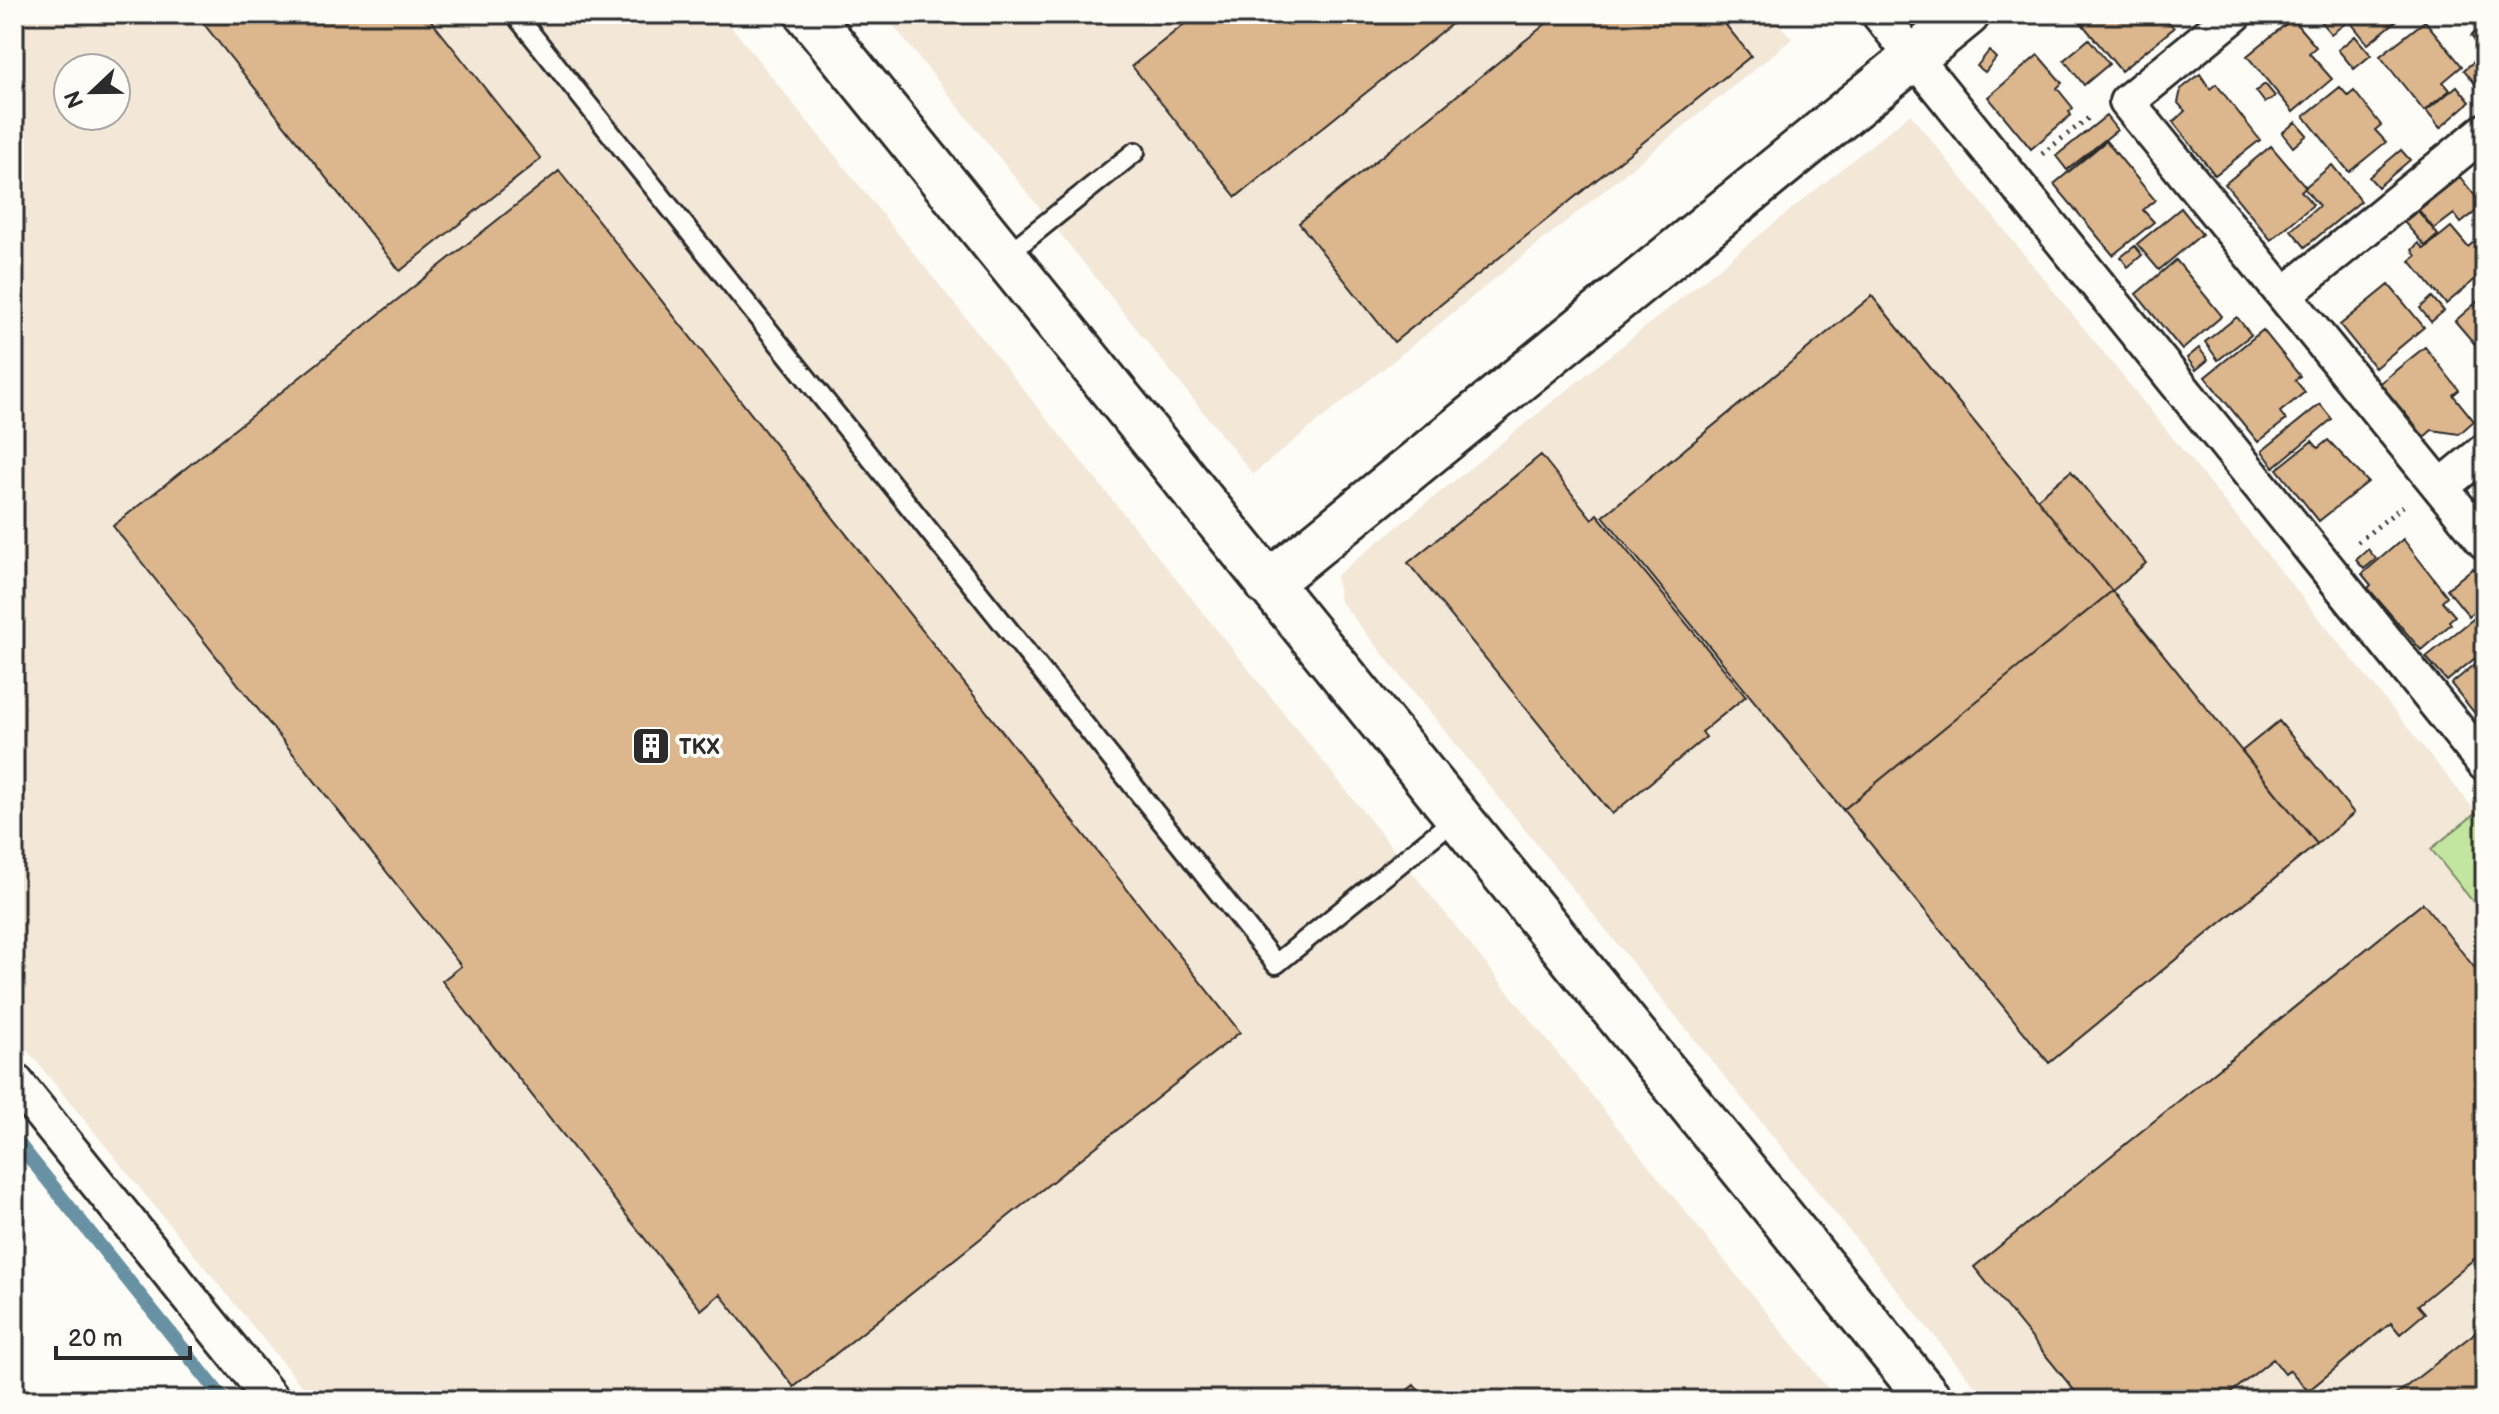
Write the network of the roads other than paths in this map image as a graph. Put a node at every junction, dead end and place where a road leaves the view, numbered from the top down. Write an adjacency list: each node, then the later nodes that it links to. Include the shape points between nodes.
1 (515, 14): 16 (lane, via 1276,964)
2 (808, 14): 9 (street)
3 (1879, 14): 6 (street)
4 (1967, 14): 6 (street)
5 (2235, 14): 10 (street, via 2127,102)
6 (1914, 57): 14 (street); 15 (street)
7 (2485, 131): 10 (street)
8 (1135, 152): 9 (lane)
9 (1004, 257): 14 (street)
10 (2284, 295): 12 (street)
11 (2485, 451): 12 (street)
12 (2438, 484): 13 (street)
13 (2485, 542)
14 (1268, 584): 16 (street)
15 (2485, 764)
16 (1457, 817): 19 (street)
17 (14, 1080): 18 (street)
18 (272, 1400)
19 (1930, 1400)

